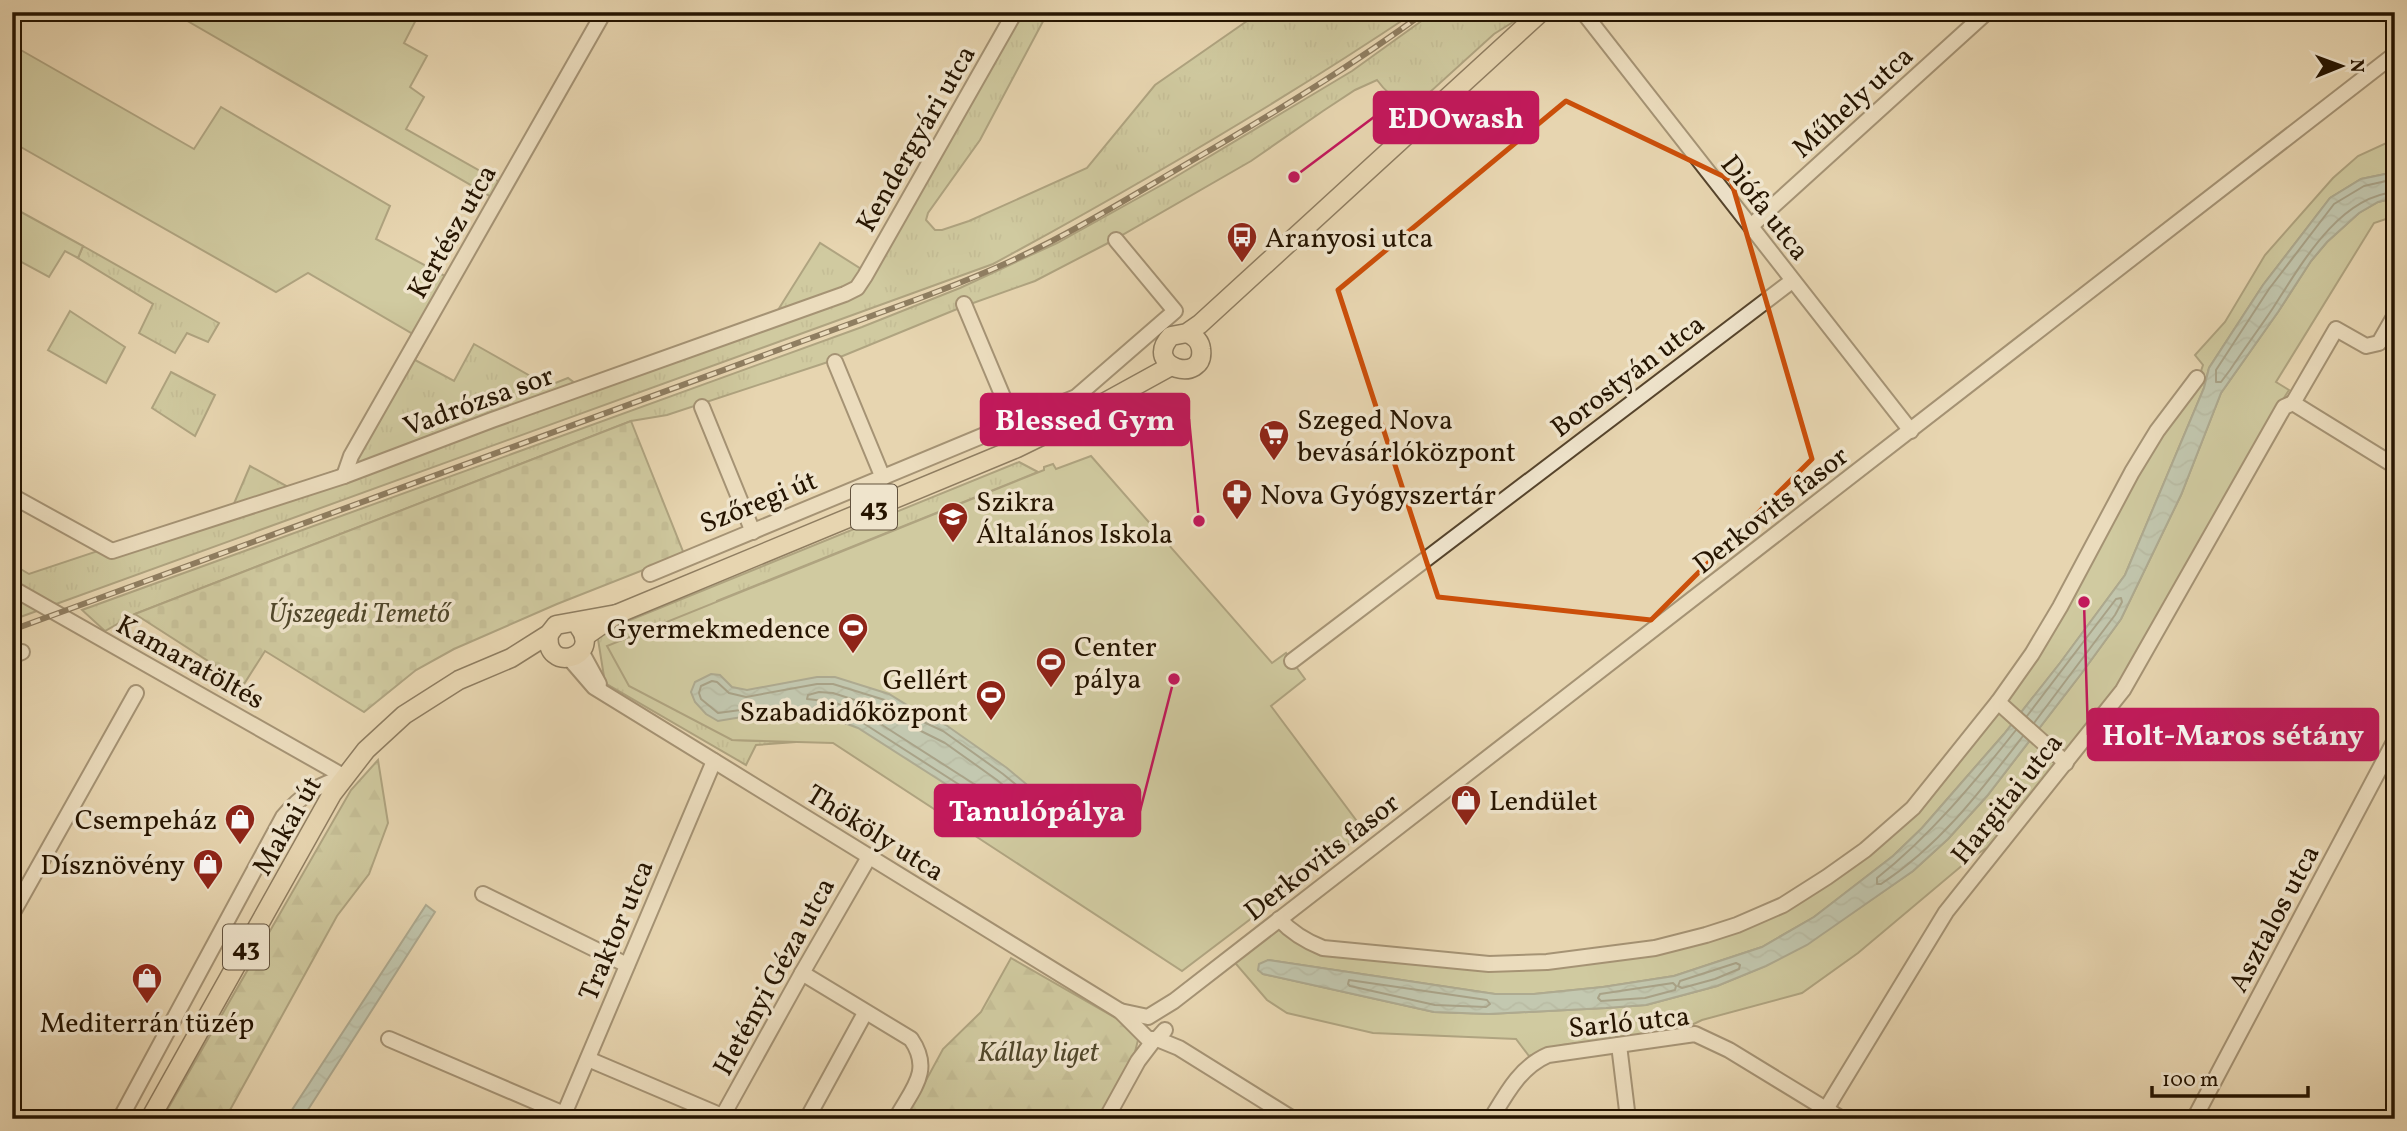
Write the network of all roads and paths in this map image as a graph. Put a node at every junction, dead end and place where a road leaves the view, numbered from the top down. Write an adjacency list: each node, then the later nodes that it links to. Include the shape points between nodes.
1 (604, 12): 22 (street, Kertész utca, via 351,456)
2 (1015, 12): 10 (street, Kendergyári utca)
3 (1541, 12): 13 (main road, Szőregi út / 43, via 1233,294 1218,320)
4 (1583, 12): 7 (street, Diófa utca)
5 (1987, 12): 7 (street, Műhely utca)
6 (2395, 54): 20 (street, Derkovits fasor)
7 (1751, 226): 9 (street, Diófa utca)
8 (1116, 240): 19 (street, Szőregi út, via 1175,311 1076,397)
9 (1792, 281): 20 (street, Diófa utca); 29 (street, Borostyán utca)
10 (857, 288): 22 (street, Vadrózsa sor)
11 (964, 304): 19 (street)
12 (2395, 315): 17 (street, Hargitai utca, via 2379,343 2366,346 2336,329)
13 (1194, 338): 14 (main road, Szőregi út / 43, via 1171,336 1164,345); 14 (main road, Szőregi út / 43, via 1200,356 1194,366 1182,370)
14 (1167, 361): 28 (main road, Szőregi út / 43, via 1125,390 1017,448 617,614)
15 (835, 362): 23 (street)
16 (2197, 378): 31 (street, via 2144,452 2060,607)
17 (2293, 403): 21 (street); 34 (street, Hargitai utca, via 2284,407 2123,690)
18 (702, 407): 25 (street)
19 (1014, 423): 23 (street, Szőregi út)
20 (1911, 431): 39 (street, Derkovits fasor)
21 (2395, 466)
22 (344, 476): 24 (street, Vadrózsa sor, via 112,551)
23 (883, 478): 25 (street, Szőregi út)
24 (12, 496)
25 (753, 532): 26 (street, Szőregi út)
26 (650, 574)
27 (12, 588): 35 (street, Kamaratöltés)
28 (568, 642): 33 (street, Thököly utca, via 594,687); 35 (main road, Szőregi út / 43, via 511,658 459,680 404,715)
29 (1292, 661)
30 (136, 693): 38 (street)
31 (1998, 702): 34 (street); 39 (street, via 1930,789 1865,850 1783,905 1706,936 1655,948 1489,964 1323,948 1292,932)
32 (2395, 740): 59 (street, Asztalos utca)
33 (714, 761): 36 (street, Thököly utca); 40 (street, Traktor utca)
34 (2066, 763): 47 (street, Hargitai utca, via 1946,912)
35 (345, 777): 50 (street, Makai út, via 309,791 283,817); 51 (main road, Makai út / 43)
36 (869, 857): 41 (street, Hetényi Géza utca); 43 (street, Thököly utca)
37 (483, 894): 40 (street)
38 (12, 914)
39 (1279, 919): 43 (street, Derkovits fasor, via 1174,1001)
40 (627, 965): 46 (street, Traktor utca)
41 (802, 973): 42 (street); 49 (street, Hetényi Géza utca)
42 (865, 1013): 52 (street); 53 (street, via 911,1039 919,1051 921,1072)
43 (1153, 1029): 54 (street); 55 (street, Thököly utca)
44 (389, 1039): 48 (street)
45 (1619, 1045): 47 (street, Sarló utca, via 1695,1034 1729,1050); 56 (street, Sarló utca, via 1561,1052 1538,1060 1519,1076); 57 (street)
46 (588, 1059): 48 (street, Traktor utca); 49 (street)
47 (1822, 1114): 58 (street, Sarló utca)
48 (563, 1116)
49 (722, 1118)
50 (120, 1119)
51 (149, 1119)
52 (807, 1119)
53 (896, 1119)
54 (1106, 1119)
55 (1293, 1119)
56 (1491, 1119)
57 (1628, 1119)
58 (1842, 1119)
59 (2194, 1119)

